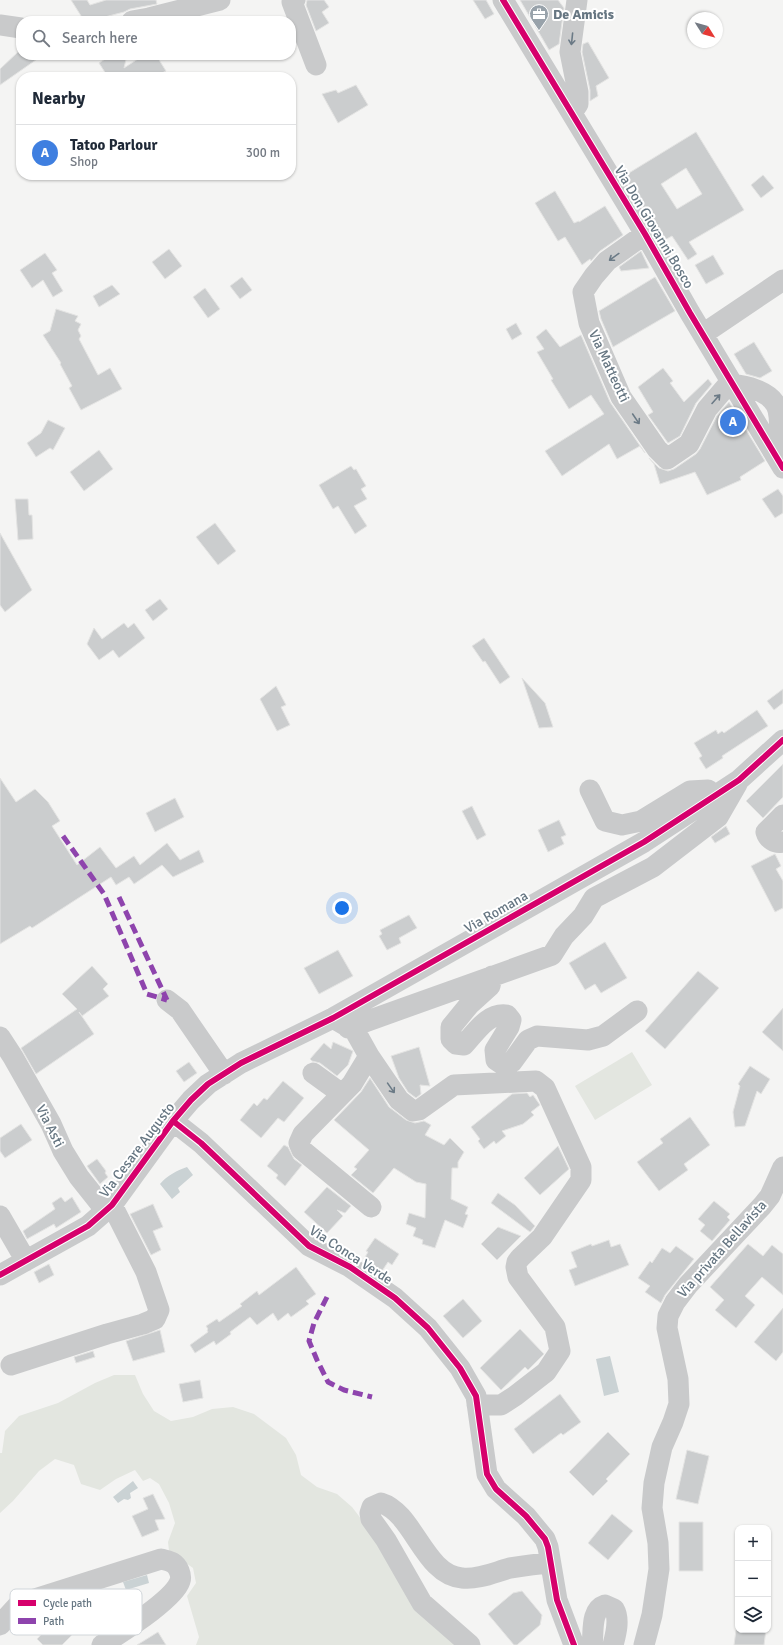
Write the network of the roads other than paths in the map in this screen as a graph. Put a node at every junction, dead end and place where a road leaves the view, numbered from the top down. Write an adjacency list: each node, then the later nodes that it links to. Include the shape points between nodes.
1 (220, 0): 5 (street)
2 (295, 0): 8 (street, via 292,2)
3 (503, 0): 9 (street, Via Don Giovanni Bosco)
4 (577, 0): 9 (street, one-way to 9, via 570,52 578,104)
5 (157, 16)
6 (0, 25): 7 (street)
7 (16, 27)
8 (316, 65)
9 (572, 114): 10 (street, Via Don Giovanni Bosco)
10 (645, 234): 12 (street, Via Don Giovanni Bosco); 13 (street, Via Matteotti, one-way to 13, via 607,261 584,292 589,323 621,397 657,449 668,459 689,444 706,409)
11 (783, 280): 12 (street)
12 (703, 334): 13 (street, Via Don Giovanni Bosco)
13 (732, 383): 14 (street, via 757,390); 15 (street, Via Don Giovanni Bosco)
14 (780, 403): 15 (street)
15 (781, 464)
16 (783, 740): 17 (street, Via Romana)
17 (739, 780): 19 (street, Via Romana); 22 (street, via 718,817 653,867 594,898 552,955)
18 (590, 790): 19 (street, via 605,820 622,825 641,821 690,791 708,790)
19 (716, 796): 25 (street, Via Romana, via 644,842)
20 (783, 815): 21 (street, via 766,832 772,841)
21 (783, 842)
22 (492, 976): 24 (street, via 490,986 469,1005 451,1027 451,1039 456,1044 464,1045 489,1018 498,1013 507,1015 511,1020 509,1027 495,1050 496,1060 505,1066 512,1062 528,1040 537,1036 588,1040 603,1036); 25 (street)
23 (167, 1000): 29 (street, via 180,1010)
24 (637, 1011)
25 (340, 1023): 27 (street, via 355,1032); 29 (street, Via Romana, via 241,1063)
26 (0, 1037): 34 (street, Via Asti, via 79,1176)
27 (369, 1056): 30 (street, via 352,1084); 39 (street, one-way to 39, via 399,1100 413,1111 419,1110 454,1085 536,1081 545,1088 581,1167 581,1180 542,1238 520,1258 516,1267 518,1277 555,1327 560,1351 546,1372 515,1396 501,1405)
28 (313, 1073): 30 (street)
29 (216, 1079): 31 (street, Via Cesare Augusto, via 191,1100)
30 (342, 1094): 33 (street, via 301,1137 300,1147)
31 (173, 1121): 34 (street, Via Cesare Augusto); 39 (street, Via Conca Verde, via 201,1143 309,1246 350,1267 395,1298 428,1328 460,1368 476,1396)
32 (783, 1167): 51 (street, Via privata Bellavista, via 770,1196 688,1285 674,1302 668,1316 667,1328 678,1379 679,1404 662,1447 654,1483 652,1508 659,1569 652,1615)
33 (371, 1207)
34 (109, 1208): 36 (street, Via Cesare Augusto, via 88,1226); 38 (street, Via Asti, via 136,1252 152,1287 159,1310 155,1319)
35 (0, 1216): 36 (street)
36 (26, 1261): 37 (street, Via Cesare Augusto)
37 (0, 1275)
38 (11, 1365)
39 (477, 1405): 40 (street, Via Conca Verde, via 487,1474 496,1489 526,1516 545,1540)
40 (550, 1563): 47 (street, via 473,1577 462,1578 452,1575 441,1569 433,1560 397,1512 381,1503 372,1507 371,1519 422,1603); 48 (street, Via Conca Verde, via 557,1600)
41 (66, 1589): 43 (street, via 161,1559 172,1562 179,1570 181,1581 164,1602)
42 (10, 1614): 44 (street)
43 (142, 1617)
44 (0, 1625)
45 (116, 1635): 46 (street)
46 (102, 1645)
47 (470, 1645)
48 (574, 1645)
49 (592, 1645): 50 (street, via 595,1615 598,1608 604,1605 614,1609 617,1615)
50 (613, 1645)
51 (644, 1645)

